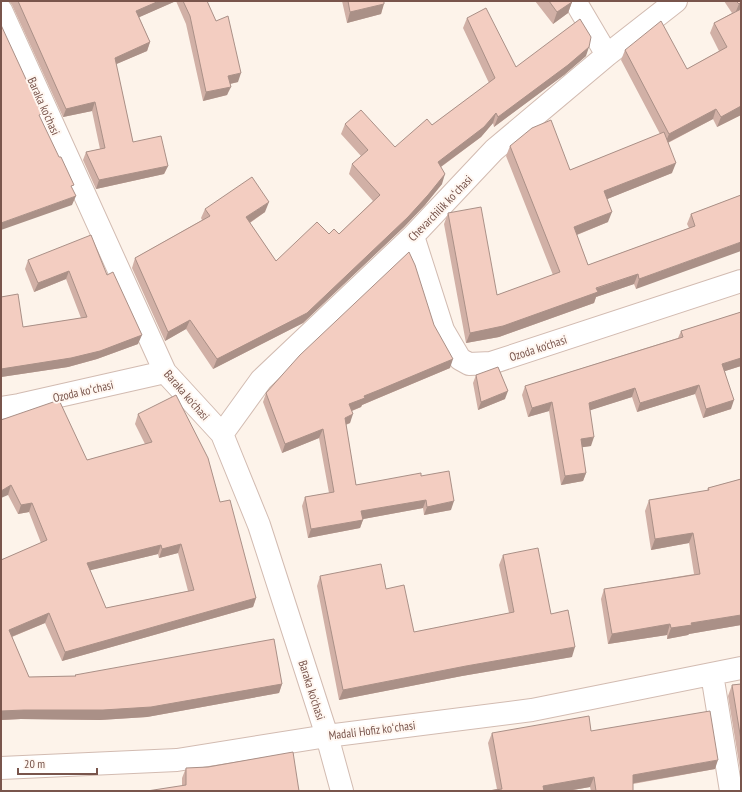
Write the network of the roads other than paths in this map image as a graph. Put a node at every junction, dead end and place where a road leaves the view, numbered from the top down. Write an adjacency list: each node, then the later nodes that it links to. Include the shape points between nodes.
1 (575, 1): 4 (street)
2 (676, 1): 4 (street, Chevarchilik koʻchasi)
3 (1, 10): 7 (street, Baraka ko'chasi)
4 (607, 55): 5 (street, Chevarchilik koʻchasi, via 494,150)
5 (413, 236): 6 (street, Ozoda ko'chasi, via 443,330 460,359 468,364 491,363); 9 (street, Chevarchilik koʻchasi, via 261,380)
6 (741, 281)
7 (165, 372): 8 (street, Ozoda koʻchasi); 9 (street, Baraka ko'chasi)
8 (1, 408)
9 (222, 434): 12 (street, Baraka ko'chasi, via 259,525)
10 (741, 668): 11 (street, Madali Hofiz koʻchasi)
11 (712, 674): 12 (street, Madali Hofiz koʻchasi, via 532,710); 15 (street)
12 (327, 736): 13 (street, Madali Hofiz koʻchasi, via 177,760); 14 (street, Baraka ko'chasi)
13 (1, 768)
14 (342, 791)
15 (731, 791)

